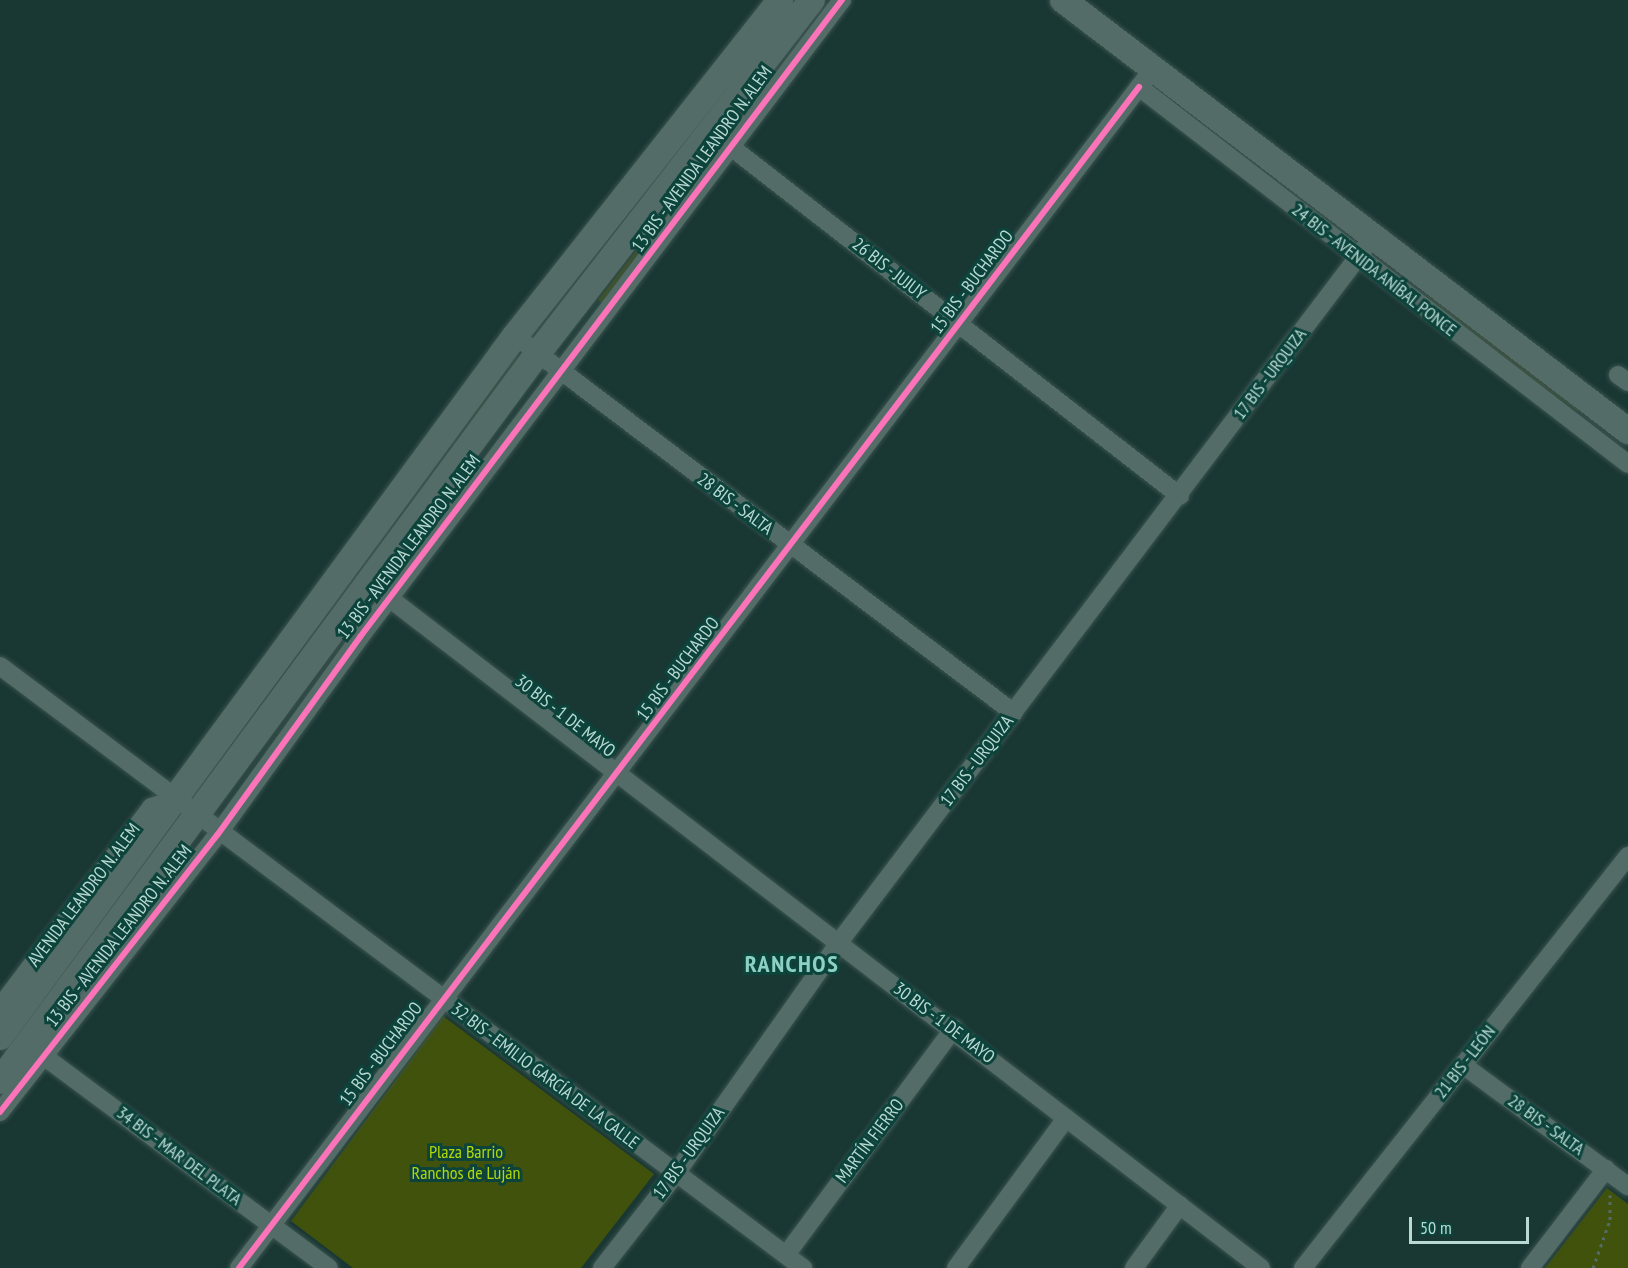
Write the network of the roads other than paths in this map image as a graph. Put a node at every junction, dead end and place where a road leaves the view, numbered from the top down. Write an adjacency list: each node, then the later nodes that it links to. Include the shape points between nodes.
1 (780, 0): 10 (main road, 13 BIS - AVENIDA LEANDRO N. ALEM)
2 (812, 0): 6 (main road, 13 BIS - AVENIDA LEANDRO N. ALEM)
3 (842, 0): 6 (street, 13 BIS - AVENIDA LEANDRO N. ALEM)
4 (1063, 0): 5 (main road, 24 BIS - AVENIDA ANÍBAL PONCE)
5 (1146, 78): 7 (main road, 24 BIS - AVENIDA ANÍBAL PONCE); 8 (street, 24 BIS - AVENIDA ANÍBAL PONCE); 9 (street, 15 BIS - BUCHARDO)
6 (721, 139): 9 (street, 26 BIS - JUJUY); 11 (main road, 13 BIS - AVENIDA LEANDRO N. ALEM); 12 (street, 13 BIS - AVENIDA LEANDRO N. ALEM)
7 (1373, 237): 8 (street, 17 BIS - URQUIZA); 13 (main road, 24 BIS - AVENIDA ANÍBAL PONCE)
8 (1357, 258): 14 (street, 24 BIS - AVENIDA ANÍBAL PONCE); 15 (street, 17 BIS - URQUIZA)
9 (959, 323): 15 (street, 26 BIS - JUJUY); 16 (street, 15 BIS - BUCHARDO)
10 (515, 336): 11 (street, 28 BIS - SALTA); 21 (main road, 13 BIS - AVENIDA LEANDRO N. ALEM)
11 (538, 353): 12 (street, 28 BIS - SALTA); 17 (main road, 13 BIS - AVENIDA LEANDRO N. ALEM)
12 (562, 371): 16 (street, 28 BIS - SALTA); 17 (street, 13 BIS - AVENIDA LEANDRO N. ALEM)
13 (1628, 430)
14 (1628, 464)
15 (1180, 496): 19 (street, 17 BIS - URQUIZA)
16 (791, 547): 19 (street, 28 BIS - SALTA); 20 (street, 15 BIS - BUCHARDO)
17 (379, 591): 20 (street, 30 BIS - 1 DE MAYO); 22 (main road, 13 BIS - AVENIDA LEANDRO N. ALEM)
18 (0, 666): 21 (street, 32 BIS - EMILIO GARCÍA DE LA CALLE)
19 (1014, 713): 24 (street, 17 BIS - URQUIZA)
20 (617, 775): 24 (street, 30 BIS - 1 DE MAYO); 25 (street, 15 BIS - BUCHARDO)
21 (179, 799): 22 (street, 32 BIS - EMILIO GARCÍA DE LA CALLE); 26 (main road, 13 BIS - AVENIDA LEANDRO N. ALEM)
22 (208, 827): 25 (street, 32 BIS - EMILIO GARCÍA DE LA CALLE); 28 (main road, 13 BIS - AVENIDA LEANDRO N. ALEM)
23 (1628, 856): 29 (street, 21 BIS - LEÓN)
24 (837, 945): 27 (street, 30 BIS - 1 DE MAYO); 34 (street, 17 BIS - URQUIZA)
25 (443, 998): 34 (street, 32 BIS - EMILIO GARCÍA DE LA CALLE); 37 (street, 15 BIS - BUCHARDO)
26 (2, 1023)
27 (954, 1028): 32 (street, 30 BIS - 1 DE MAYO); 38 (street, MARTÍN FIERRO)
28 (36, 1051): 30 (main road, 13 BIS - AVENIDA LEANDRO N. ALEM); 31 (street, 13 BIS - AVENIDA LEANDRO N. ALEM); 37 (street, 34 BIS - MAR DEL PLATA)
29 (1463, 1065): 33 (street, 28 BIS - SALTA); 46 (street, 21 BIS - LEÓN)
30 (0, 1081)
31 (0, 1112)
32 (1066, 1118): 36 (street, 30 BIS - 1 DE MAYO); 43 (street)
33 (1606, 1169): 35 (street, 28 BIS - SALTA); 47 (street)
34 (675, 1175): 38 (street, 32 BIS - EMILIO GARCÍA DE LA CALLE); 41 (street, 17 BIS - URQUIZA)
35 (1628, 1186)
36 (1180, 1205): 44 (street); 45 (street, 30 BIS - 1 DE MAYO)
37 (270, 1224): 39 (street, 15 BIS - BUCHARDO); 40 (street, 34 BIS - MAR DEL PLATA)
38 (786, 1255): 42 (street, 32 BIS - EMILIO GARCÍA DE LA CALLE)
39 (239, 1268)
40 (329, 1268)
41 (602, 1268)
42 (803, 1268)
43 (956, 1268)
44 (1134, 1268)
45 (1261, 1268)
46 (1303, 1268)
47 (1530, 1268)

